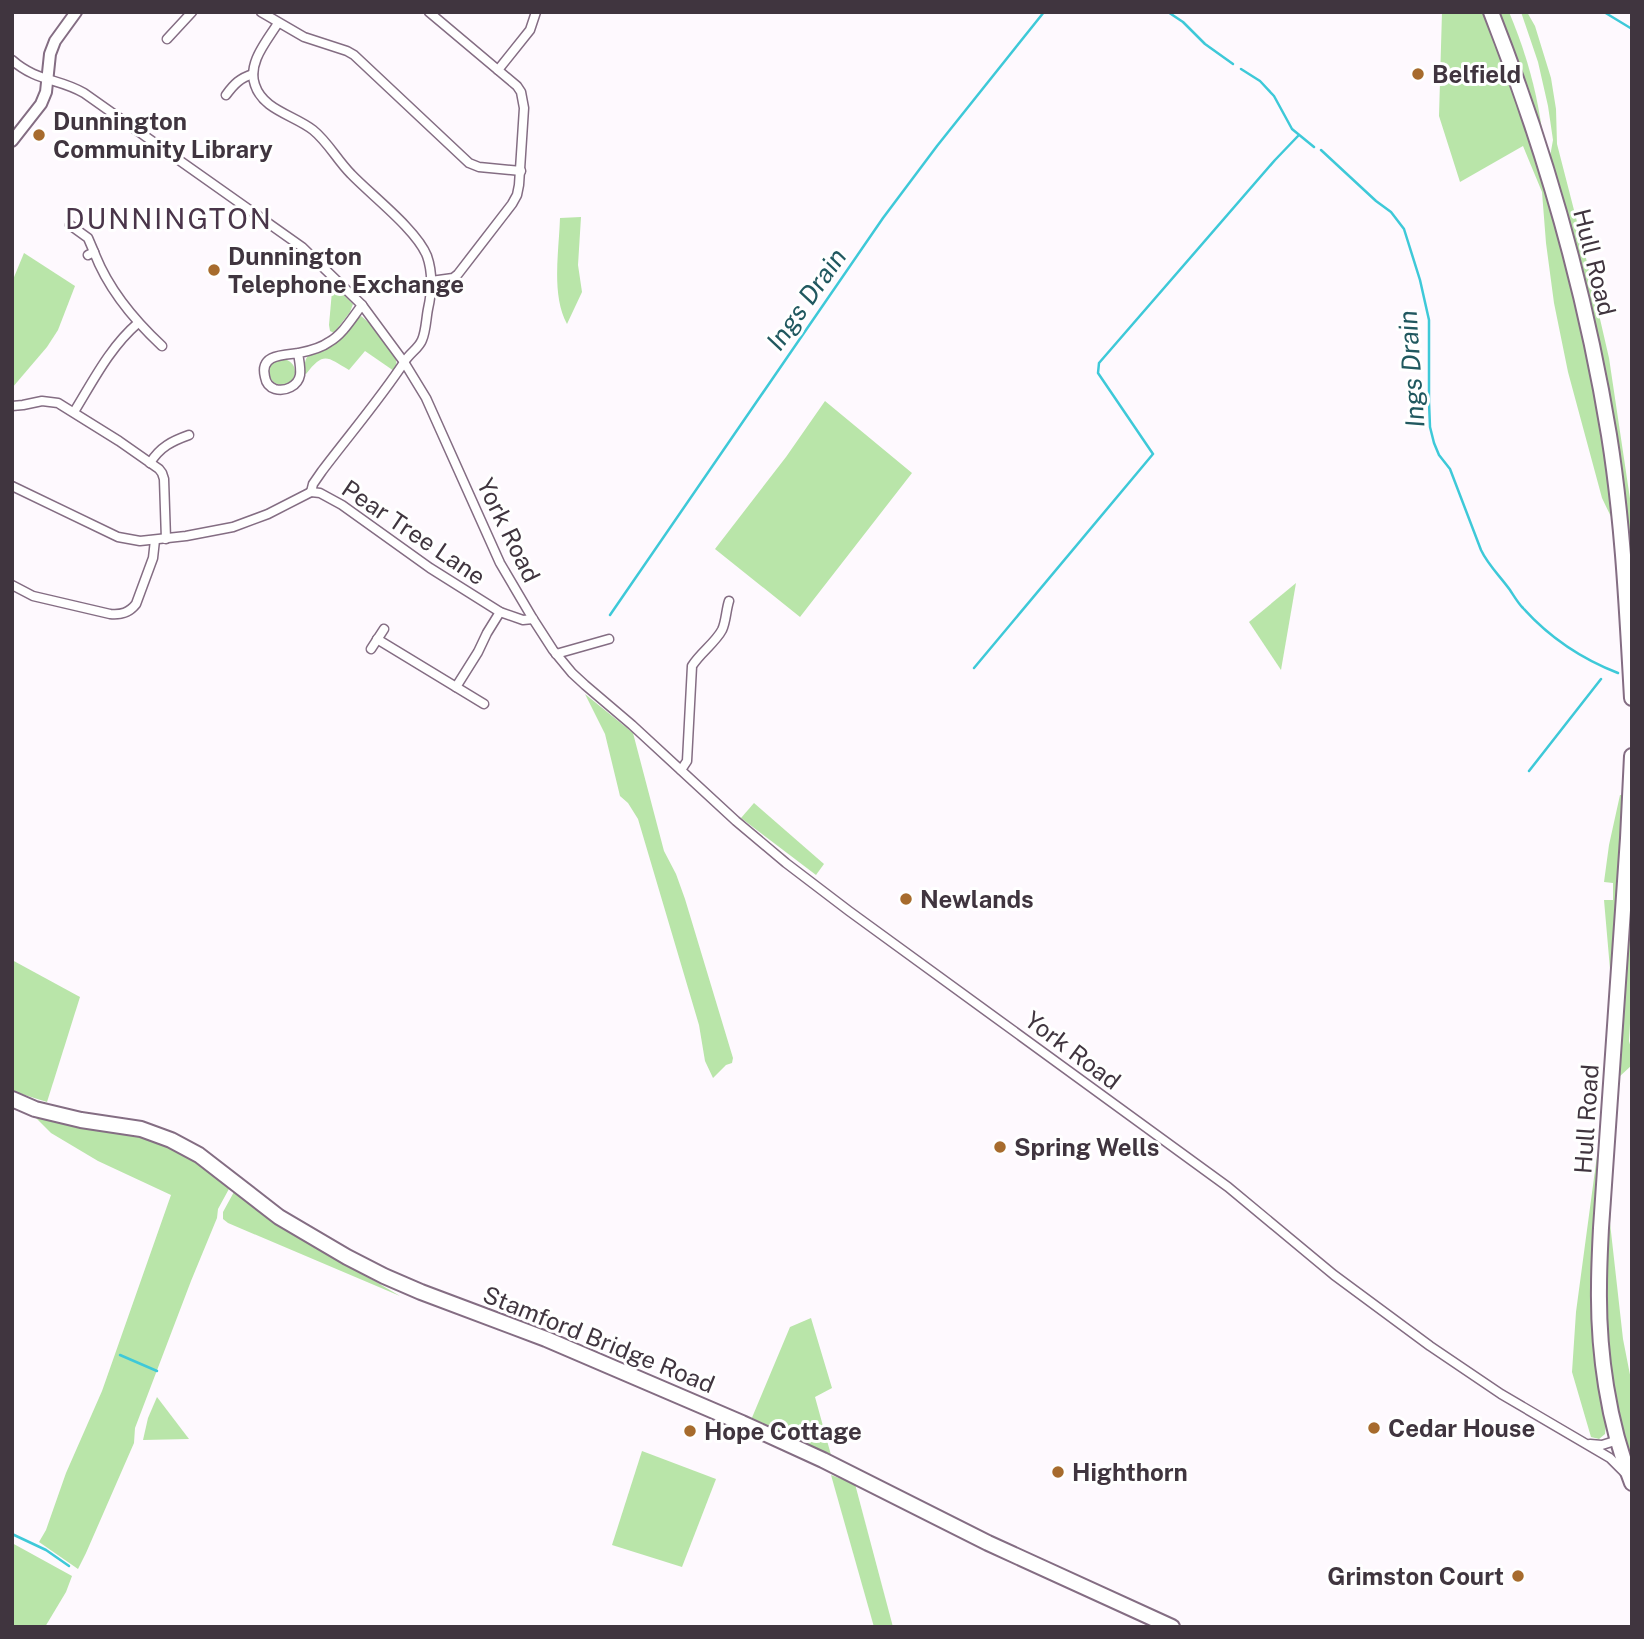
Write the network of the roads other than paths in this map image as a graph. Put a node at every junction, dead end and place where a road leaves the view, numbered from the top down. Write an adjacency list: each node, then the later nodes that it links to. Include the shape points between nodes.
1 (76, 12): 12 (street, via 55,41)
2 (192, 12): 8 (street)
3 (261, 12): 7 (street)
4 (429, 12): 10 (street)
5 (536, 12): 10 (street, via 530,30)
6 (1491, 12): 41 (highway, Hull Road, via 1543,155 1593,348 1619,518)
7 (278, 23): 11 (street, via 257,57); 15 (street, via 354,55 474,166)
8 (167, 39)
9 (12, 60): 12 (street, York Road, via 32,75)
10 (498, 70): 15 (street, via 517,86 523,100)
11 (253, 75): 13 (street, via 242,77); 17 (street, via 263,100 314,131 416,239 427,256)
12 (47, 79): 14 (street, via 41,104); 18 (street, York Road, via 84,93 250,209 302,247)
13 (226, 95)
14 (12, 141)
15 (521, 171): 17 (street, via 512,204 458,274)
16 (70, 225): 19 (street, via 88,238 109,285)
17 (431, 281): 22 (street, via 422,340)
18 (362, 305): 21 (street, via 332,340); 22 (street, York Road)
19 (138, 323): 20 (street); 24 (street, via 111,351)
20 (162, 346)
21 (298, 353): 21 (street, via 268,361 264,374 270,387 284,390 297,382)
22 (404, 362): 28 (street); 34 (street, York Road, via 426,398 500,563)
23 (12, 406): 24 (street, via 50,401)
24 (74, 412): 26 (street)
25 (189, 435): 26 (street, via 162,448)
26 (150, 463): 29 (street, via 162,473)
27 (12, 486): 30 (street, via 118,537)
28 (311, 492): 29 (street, via 233,527); 33 (street, Pear Tree Lane, via 342,505)
29 (166, 539): 30 (street)
30 (155, 540): 31 (street, via 136,604 125,613 110,614 33,596)
31 (12, 585)
32 (730, 601): 44 (street, via 722,631 692,667 687,761)
33 (500, 612): 34 (street, Pear Tree Lane); 40 (street)
34 (533, 619): 39 (street, York Road)
35 (384, 629): 36 (street)
36 (377, 639): 38 (street); 40 (street)
37 (609, 639): 39 (street)
38 (371, 649)
39 (556, 654): 44 (street, York Road)
40 (456, 687): 42 (street)
41 (1632, 698)
42 (484, 704)
43 (1632, 756): 46 (highway, Hull Road, via 1599,1288 1607,1388)
44 (681, 770): 47 (street, York Road, via 801,875 1228,1187 1345,1283 1500,1394)
45 (12, 1099): 49 (highway, Stamford Bridge Road, via 35,1109 141,1129 170,1140 199,1155 279,1217 384,1276 546,1339 788,1444)
46 (1618, 1440): 47 (street); 48 (highway, Hull Road)
47 (1587, 1443): 48 (street, York Road, via 1610,1458)
48 (1631, 1481)
49 (1172, 1627)

